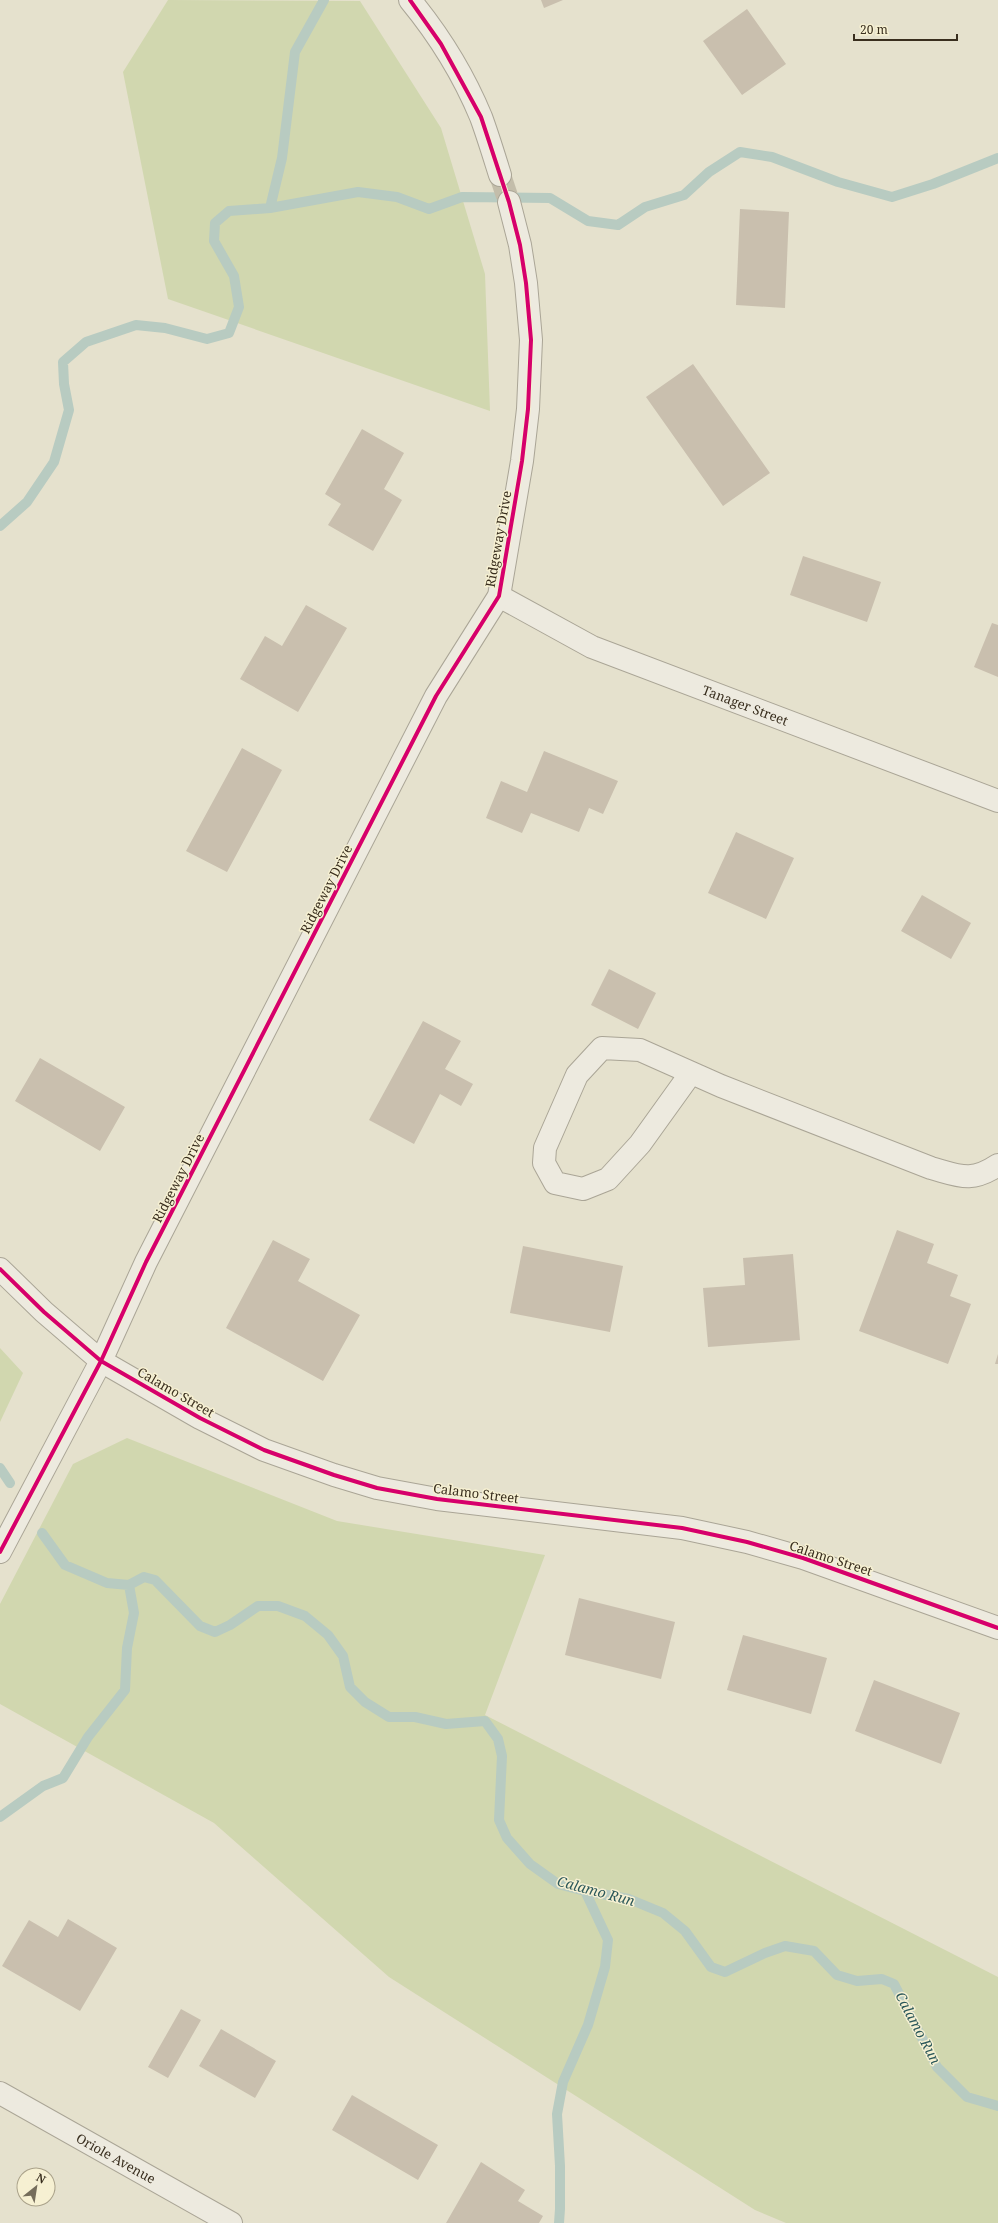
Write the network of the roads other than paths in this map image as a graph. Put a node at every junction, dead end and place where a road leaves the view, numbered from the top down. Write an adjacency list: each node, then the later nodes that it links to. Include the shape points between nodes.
1 (410, 0): 2 (street, via 441,44 462,80 481,117)
2 (500, 175)
3 (509, 202): 4 (street, Ridgeway Drive, via 526,283 530,348 528,409 522,461)
4 (498, 596): 5 (street, Tanager Street, via 592,647); 9 (street, Ridgeway Drive, via 436,696 146,1262)
5 (998, 801)
6 (691, 1073): 6 (street, via 640,1144 608,1179 582,1190 555,1183 544,1163 544,1148 577,1075 602,1048 640,1050); 7 (street, via 931,1168 965,1178 985,1173)
7 (998, 1165)
8 (0, 1269): 9 (street, Calamo Street, via 44,1312)
9 (101, 1361): 10 (street, Ridgeway Drive); 11 (street, Calamo Street, via 200,1418 264,1450 377,1488 437,1499 682,1528 747,1542 817,1563)
10 (0, 1552)
11 (998, 1628)
12 (0, 2093): 13 (street, Oriole Avenue)
13 (231, 2223)

